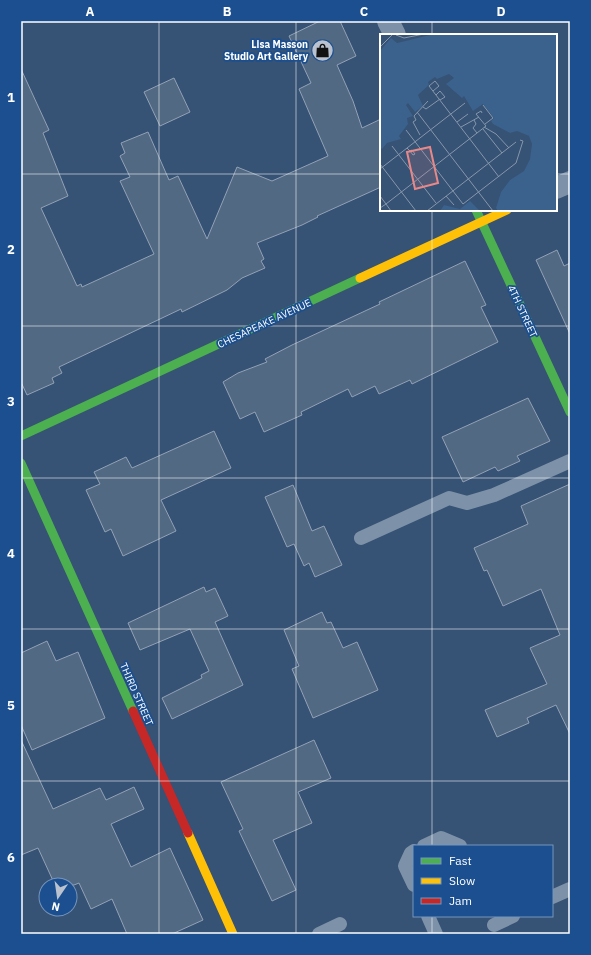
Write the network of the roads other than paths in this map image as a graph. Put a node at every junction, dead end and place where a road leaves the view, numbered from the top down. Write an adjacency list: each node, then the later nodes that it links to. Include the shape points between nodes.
1 (388, 21): 2 (street)
2 (394, 34)
3 (570, 182): 4 (street)
4 (557, 188)
5 (476, 211): 7 (street, 4TH STREET)
6 (505, 211): 7 (street, CHESAPEAKE AVENUE)
7 (481, 221): 8 (street, 4TH STREET); 9 (street, CHESAPEAKE AVENUE)
8 (570, 412)
9 (21, 436)
10 (570, 460): 12 (lane, via 494,496 467,503 449,498)
11 (21, 463): 23 (street, THIRD STREET)
12 (360, 538)
13 (426, 845): 14 (lane, via 441,838)
14 (458, 845)
15 (413, 852): 16 (lane, via 405,866)
16 (413, 883)
17 (570, 888): 18 (lane)
18 (553, 896)
19 (428, 917): 25 (lane)
20 (511, 917): 22 (lane)
21 (340, 924): 24 (lane)
22 (495, 925)
23 (233, 934)
24 (319, 934)
25 (436, 934)

